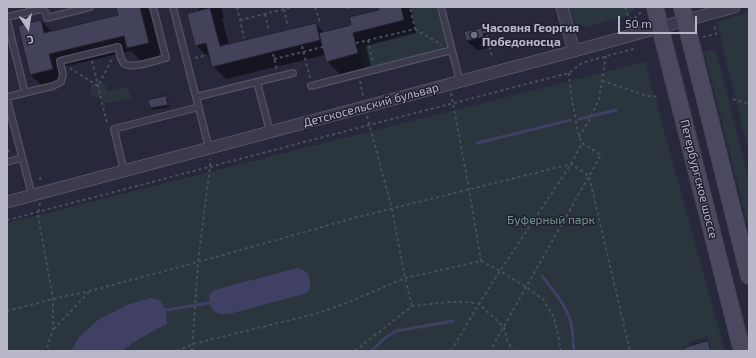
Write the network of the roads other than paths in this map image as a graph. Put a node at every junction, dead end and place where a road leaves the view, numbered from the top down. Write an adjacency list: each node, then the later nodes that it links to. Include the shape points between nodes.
1 (90, 7): 9 (lane, via 47,18 42,9)
2 (153, 7): 17 (lane, via 166,58 133,66 125,64 121,59 118,47 60,62 63,75 61,82)
3 (173, 7): 18 (lane)
4 (441, 7): 11 (lane)
5 (562, 7): 12 (street)
6 (655, 7): 10 (main road, Петербургское шоссе)
7 (734, 7): 8 (street, Детскосельский бульвар)
8 (684, 14): 10 (street, Детскосельский бульвар); 28 (main road, Петербургское шоссе)
9 (7, 18): 17 (lane)
10 (661, 28): 12 (street, Детскосельский бульвар); 29 (main road, Петербургское шоссе)
11 (452, 50): 15 (lane); 16 (lane)
12 (574, 51): 15 (street, Детскосельский бульвар)
13 (293, 73): 14 (lane)
14 (257, 82): 18 (lane); 21 (lane)
15 (454, 83): 21 (street, Детскосельский бульвар)
16 (311, 86)
17 (25, 93): 19 (lane)
18 (196, 97): 20 (lane)
19 (7, 98): 23 (lane)
20 (199, 107): 22 (lane); 25 (lane, via 114,129)
21 (270, 132): 22 (street, Детскосельский бульвар)
22 (209, 148): 25 (street, Детскосельский бульвар)
23 (22, 158): 24 (lane); 26 (lane)
24 (7, 162)
25 (124, 171): 26 (street, Детскосельский бульвар)
26 (32, 195): 27 (street, Детскосельский бульвар)
27 (7, 202)
28 (749, 276)
29 (742, 351)

